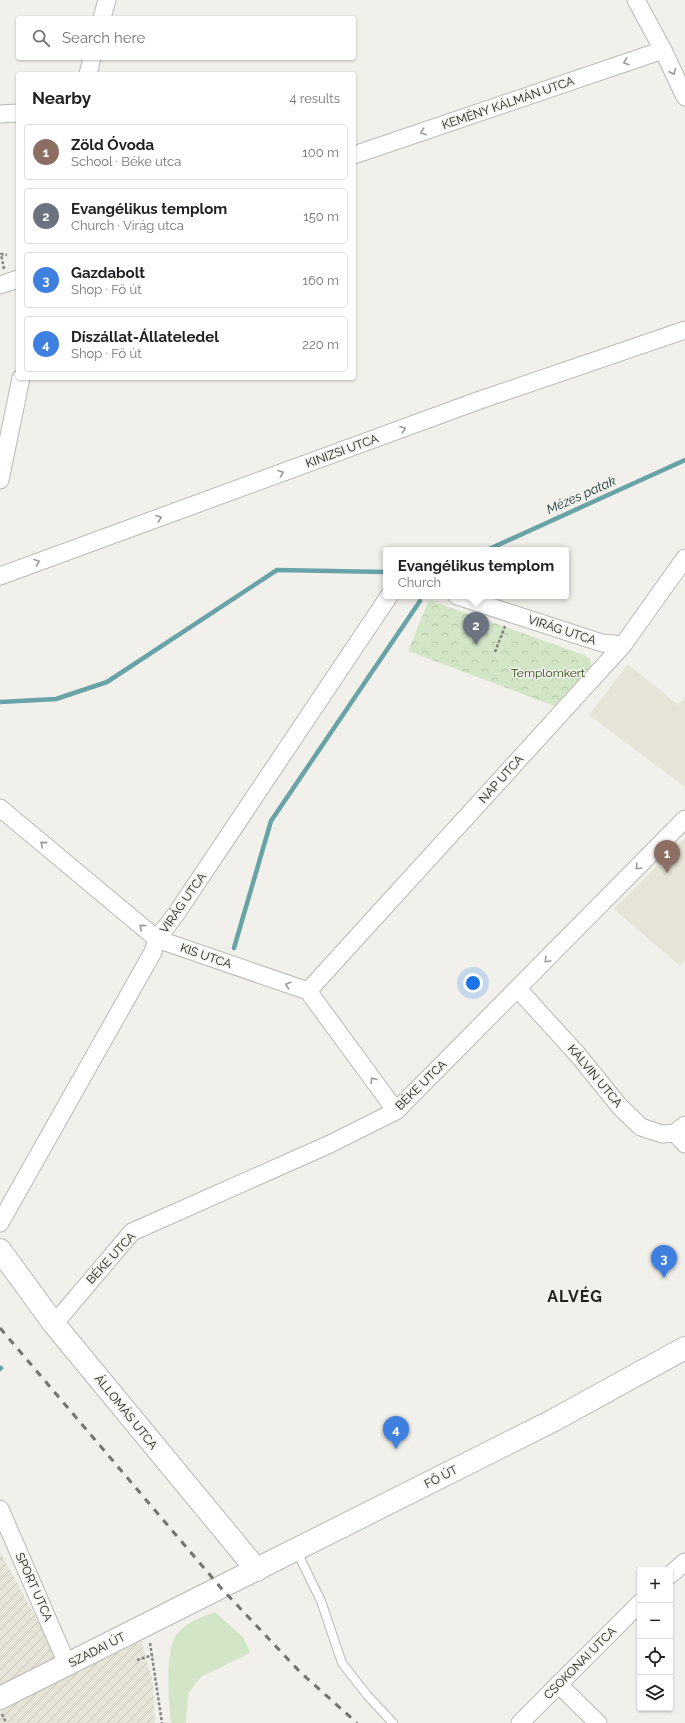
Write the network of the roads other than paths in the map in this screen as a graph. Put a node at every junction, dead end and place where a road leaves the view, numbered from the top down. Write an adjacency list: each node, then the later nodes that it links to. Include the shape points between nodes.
1 (107, 0): 3 (street)
2 (636, 0): 4 (street)
3 (103, 16)
4 (663, 50): 7 (street, one-way to 7); 10 (street, KEMÉNY KÁLMÁN UTCA, one-way to 10)
5 (92, 60): 6 (street)
6 (88, 72)
7 (685, 97)
8 (16, 113): 9 (street)
9 (0, 114)
10 (356, 154)
11 (16, 280): 12 (street)
12 (0, 286)
13 (685, 330): 17 (street, KINIZSI UTCA, one-way to 13, via 480,400)
14 (21, 380): 15 (street)
15 (0, 480)
16 (685, 558): 20 (street, NAP UTCA)
17 (0, 576)
18 (386, 599): 23 (street, VIRÁG UTCA, via 181,908)
19 (466, 599): 20 (street, VIRÁG UTCA, via 602,643)
20 (623, 645): 25 (street, NAP UTCA)
21 (0, 808): 23 (street, KIS UTCA, one-way to 21)
22 (685, 819): 24 (street, BÉKE UTCA, one-way to 24)
23 (157, 939): 25 (street, KIS UTCA, one-way to 23); 28 (street, VIRÁG UTCA, via 149,959)
24 (518, 989): 26 (street, BÉKE UTCA); 27 (street, KÁLVIN UTCA, via 578,1055 620,1107 641,1127 662,1134)
25 (308, 991): 26 (street, one-way to 25)
26 (396, 1111): 30 (street, BÉKE UTCA, via 330,1144 132,1232)
27 (682, 1134)
28 (0, 1223)
29 (0, 1250): 30 (main road, ÁLLOMÁS UTCA)
30 (54, 1324): 35 (main road, ÁLLOMÁS UTCA)
31 (685, 1348): 33 (main road, FŐ ÚT, via 554,1420)
32 (0, 1509): 39 (street, SPORT UTCA)
33 (296, 1550): 35 (main road, FŐ ÚT); 42 (lane, via 321,1601 342,1663 367,1695)
34 (685, 1562): 36 (street)
35 (257, 1570): 37 (main road, FŐ ÚT)
36 (673, 1572)
37 (194, 1601): 39 (main road, SZADAI ÚT)
38 (637, 1606): 40 (street, CSOKONAI UTCA)
39 (68, 1664): 41 (main road, SZADAI ÚT)
40 (558, 1684): 43 (street, CSOKONAI UTCA); 44 (street)
41 (0, 1698)
42 (394, 1723)
43 (520, 1723)
44 (598, 1723)

